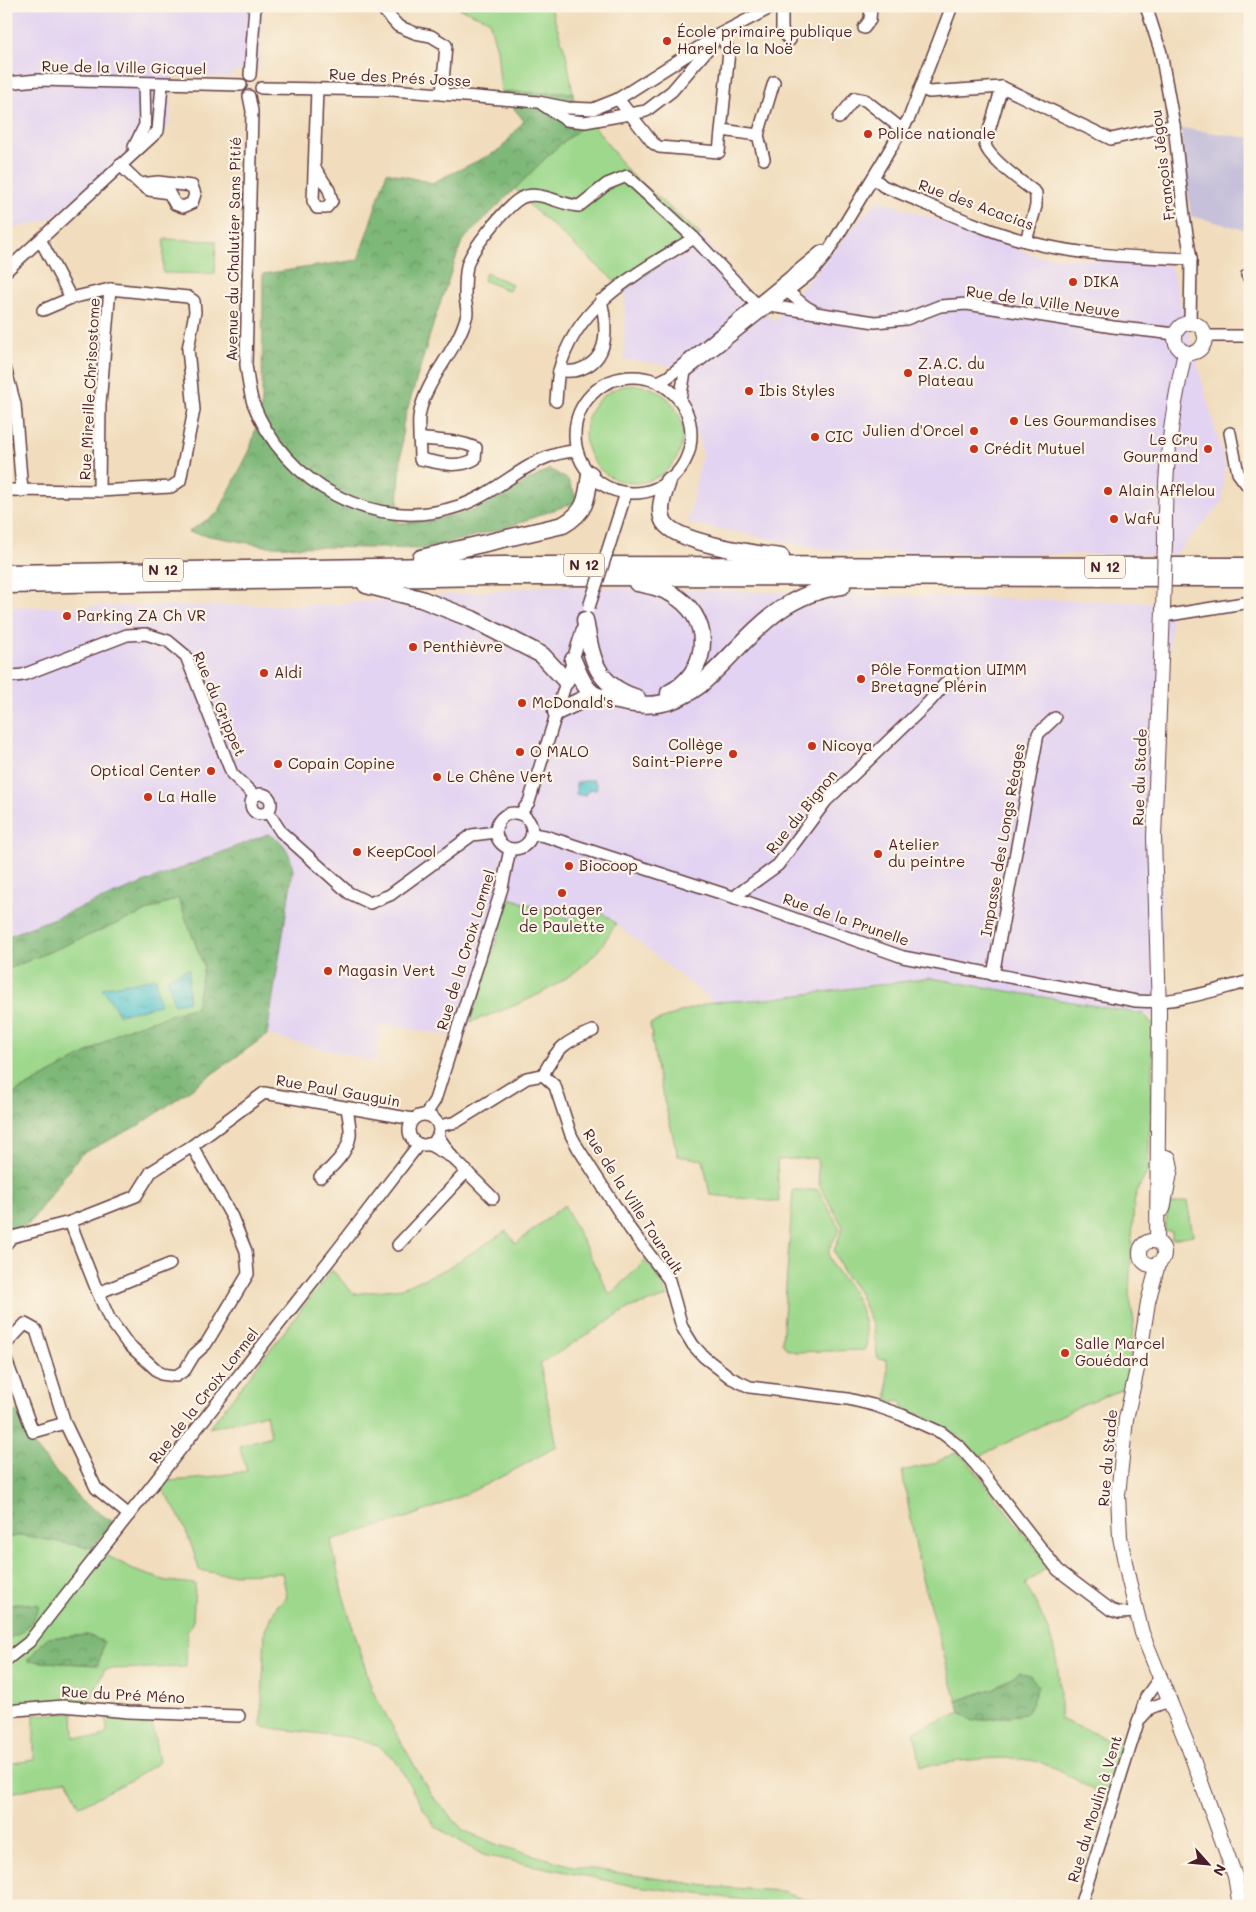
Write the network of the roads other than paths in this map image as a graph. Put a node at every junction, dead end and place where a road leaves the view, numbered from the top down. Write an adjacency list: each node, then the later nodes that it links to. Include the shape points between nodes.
1 (255, 6): 11 (street)
2 (380, 6): 21 (street, via 398,26 431,36 446,45)
3 (774, 6): 9 (street, Rue des Prés Josse)
4 (782, 6): 10 (street, via 782,31)
5 (871, 6): 8 (street, via 870,20)
6 (1146, 6): 27 (street, François Jégou, via 1162,53)
7 (949, 8): 20 (street)
8 (864, 28)
9 (720, 34): 23 (street, Rue des Prés Josse); 25 (street, Rue des Prés Josse, via 662,100 646,111); 28 (street, via 729,51)
10 (790, 40)
11 (250, 76): 16 (street); 18 (street, via 259,79)
12 (774, 82): 30 (street)
13 (6, 83): 14 (street, Rue de la Ville Gicquel, via 38,80)
14 (144, 84): 15 (street, Rue de la Ville Gicquel); 31 (street, via 145,125)
15 (162, 85): 16 (street, Rue de la Ville Gicquel); 31 (street, via 158,131)
16 (241, 85): 22 (street, via 242,91)
17 (1002, 87): 20 (street, via 929,92); 27 (street, via 1112,138); 40 (street, via 985,144 986,150 1036,194 1038,199)
18 (261, 88): 19 (street, Rue des Prés Josse); 22 (street)
19 (317, 89): 21 (street, Rue des Prés Josse); 34 (street)
20 (922, 89): 29 (street)
21 (442, 94): 24 (street, Rue des Prés Josse)
22 (249, 96): 64 (street, Avenue du Chalutier Sans Pitié, via 252,111 246,366 253,401 282,454 305,476 342,500 386,513 437,512 475,500 554,453)
23 (618, 99): 24 (street, Rue des Prés Josse, via 593,109); 25 (street)
24 (538, 102): 25 (street, Rue des Prés Josse, via 566,120 585,122)
25 (630, 114): 28 (street, via 653,143 663,148 719,152)
26 (839, 118): 29 (street, via 855,98 865,100)
27 (1174, 125): 41 (street, François Jégou)
28 (722, 130): 30 (street)
29 (903, 130): 35 (street)
30 (758, 135): 32 (street)
31 (130, 155): 33 (street)
32 (764, 159)
33 (120, 165): 36 (street); 39 (street)
34 (315, 168)
35 (874, 178): 37 (street); 40 (street, Rue des Acacias, via 883,186 961,219)
36 (140, 184)
37 (839, 233): 44 (street); 44 (street, via 813,271)
38 (694, 238): 46 (street); 47 (street); 63 (street, via 627,176 607,184 579,206 565,206 540,195 521,198 486,233 467,264 467,316 427,394 419,417)
39 (41, 241): 42 (street); 45 (street)
40 (1026, 241): 41 (street, Rue des Acacias, via 1108,255)
41 (1192, 259): 51 (street, François Jégou)
42 (6, 271)
43 (110, 289): 45 (street); 70 (street, Rue Mireille Chrisostome, via 100,404); 70 (street, via 188,297 194,301 188,349 194,410 180,480 172,487)
44 (783, 290): 47 (street); 48 (street); 50 (street, Rue de la Ville Neuve, via 804,307)
45 (71, 298): 49 (street)
46 (601, 300): 58 (street, via 571,340); 58 (street, via 606,342 600,354 578,371)
47 (756, 304): 48 (street, Rue de la Ville Neuve); 55 (street, via 756,311 723,336); 59 (street)
48 (769, 307): 50 (street, Rue de la Ville Neuve); 55 (street)
49 (43, 310)
50 (820, 313): 52 (street, Rue de la Ville Neuve, via 875,322 906,319 940,306 967,304)
51 (1190, 322): 52 (main road); 53 (main road, via 1202,328)
52 (1175, 334): 56 (main road, via 1176,343)
53 (1205, 336): 54 (street); 56 (main road, via 1199,350)
54 (1250, 336)
55 (718, 345): 60 (street, via 685,372)
56 (1185, 352): 82 (main road, Rue du Stade, bridge, via 1174,398 1167,451)
57 (6, 371): 69 (street, via 14,404)
58 (559, 371): 61 (street)
59 (658, 382): 60 (street); 64 (street, via 641,377 623,377 594,392 577,419)
60 (680, 400): 66 (street, via 689,418 691,442 687,457)
61 (556, 401)
62 (1230, 433): 67 (street, via 1238,473 1246,485)
63 (419, 438): 63 (street, via 420,459 446,465 466,465 475,459 476,448 460,441)
64 (577, 451): 65 (street)
65 (590, 474): 71 (street, via 612,490); 75 (highway, via 587,501 576,518 563,526 433,556 376,560)
66 (668, 481): 71 (street, via 641,493); 72 (highway, via 662,513 664,522 673,532 692,540)
67 (1250, 483)
68 (6, 490): 69 (street)
69 (22, 490): 70 (street)
70 (99, 491)
71 (626, 493): 83 (street, bridge)
72 (817, 565): 73 (highway, N 12); 75 (highway, N 12)
73 (1250, 566)
74 (6, 573): 76 (highway, N 12)
75 (346, 573): 76 (highway, N 12); 77 (highway, N 12); 87 (highway, via 472,619 542,655)
76 (274, 574): 80 (highway, N 12)
77 (619, 576): 79 (highway, N 12); 83 (highway, via 667,592 692,612 702,646 692,676 663,696 638,698 618,691 603,677 593,660)
78 (1250, 578): 79 (highway, N 12)
79 (909, 579): 88 (highway, via 824,589 794,600 768,618 700,685 675,700 649,706)
80 (6, 585)
81 (1250, 602): 82 (street)
82 (1163, 613): 98 (main road, Rue du Stade, via 1154,837)
83 (587, 614): 84 (street)
84 (573, 660): 87 (street); 88 (highway, via 584,684)
85 (952, 676): 95 (street, Rue du Bignon, via 930,702 826,801 778,865)
86 (6, 677): 92 (street, Rue du Grippet, via 23,675 127,635 146,634 168,641 186,656 232,774 255,796 251,800 252,809 259,814 268,812 281,832 348,893 370,903 390,895 472,835)
87 (566, 681): 89 (street)
88 (600, 697): 89 (highway, via 582,700)
89 (556, 712): 91 (street, via 529,802)
90 (1055, 718): 96 (street, Impasse des Longs Réages, via 1038,734)
91 (520, 814): 92 (street, via 503,816); 93 (street, via 530,822)
92 (492, 832): 94 (street, via 500,843)
93 (532, 834): 94 (street, via 527,844); 95 (street, Rue de la Prunelle)
94 (510, 849): 102 (street, Rue de la Croix Lormel, via 502,888 448,1059 435,1100)
95 (736, 898): 96 (street, Rue de la Prunelle, via 904,957)
96 (993, 975): 98 (street, Rue de la Prunelle, via 1136,1001)
97 (1250, 981): 98 (street, Rue de la Prunelle, via 1178,1000)
98 (1159, 1001): 107 (main road, Rue du Stade)
99 (594, 1031): 100 (street, via 572,1038 550,1058)
100 (543, 1074): 104 (street, via 528,1078); 125 (street, Rue de la Ville Tourault, via 555,1086 570,1135 630,1229 669,1280 682,1327 704,1357 731,1378 750,1387 848,1399 902,1415 942,1433 976,1465 1058,1570 1111,1610 1120,1614)
101 (347, 1108): 103 (street, Rue Paul Gauguin); 106 (street, Rue Paul Gauguin, via 264,1093); 110 (street, via 350,1136 331,1168)
102 (426, 1114): 103 (street); 104 (street, via 435,1118)
103 (413, 1119): 105 (street, via 409,1133)
104 (439, 1131): 105 (street); 108 (street)
105 (423, 1144): 108 (street); 124 (street, Rue de la Croix Lormel)
106 (192, 1146): 113 (street, Rue Paul Gauguin, via 151,1172 136,1196); 120 (street, via 231,1214 246,1252 248,1274 206,1344 176,1376 161,1374 119,1334)
107 (1164, 1157): 112 (main road, Rue du Stade); 114 (main road, via 1169,1177)
108 (453, 1158): 109 (street)
109 (467, 1171): 111 (street); 117 (street)
110 (320, 1177)
111 (492, 1198)
112 (1156, 1206): 114 (main road, Rue du Stade); 115 (main road, Rue du Stade)
113 (70, 1222): 116 (street, Rue Paul Gauguin, via 12,1237); 120 (street)
114 (1157, 1226): 115 (main road, Rue du Stade)
115 (1151, 1242): 119 (main road, Rue du Stade, via 1140,1253); 119 (main road, Rue du Stade, via 1165,1250 1164,1258)
116 (6, 1244)
117 (398, 1245)
118 (170, 1264): 120 (street)
119 (1152, 1264): 125 (main road, Rue du Stade, via 1139,1360 1126,1419 1118,1496 1120,1536)
120 (98, 1293)
121 (6, 1344): 123 (street, via 25,1324 36,1330)
122 (6, 1360): 123 (street, via 33,1432)
123 (65, 1423): 124 (street, via 96,1488)
124 (129, 1514): 126 (street, Rue de la Croix Lormel, via 29,1642)
125 (1137, 1612): 127 (main road, Rue du Stade, via 1142,1633)
126 (6, 1660)
127 (1161, 1676): 128 (main road, Rue du Stade); 131 (street, Rue du Moulin à Vent, via 1146,1696)
128 (1171, 1700): 131 (street, Rue du Moulin à Vent, via 1150,1708); 133 (main road, Rue du Stade, via 1235,1876)
129 (6, 1711): 130 (street, Rue du Pré Méno, via 63,1706)
130 (239, 1716)
131 (1138, 1721): 132 (street, Rue du Moulin à Vent)
132 (1080, 1906)
133 (1240, 1906)

